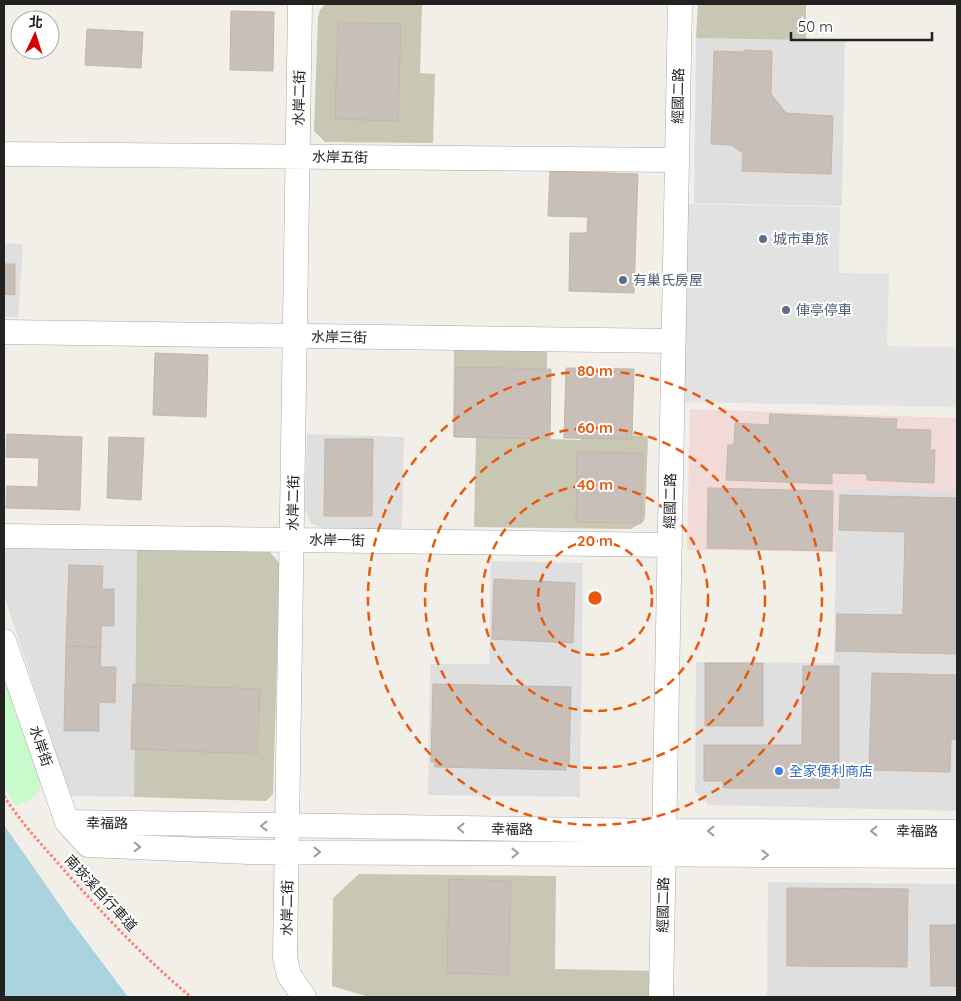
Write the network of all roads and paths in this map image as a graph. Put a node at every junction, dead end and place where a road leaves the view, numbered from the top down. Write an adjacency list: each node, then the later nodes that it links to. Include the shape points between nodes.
1 (300, 4): 4 (street, 水岸二街)
2 (680, 4): 5 (street, 經國二路)
3 (4, 154): 4 (street, 水岸五街)
4 (298, 157): 5 (street, 水岸五街); 7 (street, 水岸二街)
5 (677, 160): 8 (street, 經國二路)
6 (4, 332): 7 (street, 水岸三街)
7 (296, 336): 8 (street, 水岸三街); 10 (street, 水岸二街)
8 (673, 341): 11 (street, 經國二路)
9 (4, 536): 10 (street, 水岸一街)
10 (293, 540): 11 (street, 水岸一街); 15 (street, 水岸二街)
11 (670, 545): 17 (street, 經國二路)
12 (4, 641): 14 (street, 水岸街)
13 (4, 796): 21 (path, 南崁溪自行車道, via 15,814 100,910)
14 (67, 822): 15 (street, 幸福路, one-way to 14); 18 (street, 水岸街)
15 (288, 826): 17 (street, 幸福路, one-way to 15); 19 (street, 水岸二街)
16 (957, 832): 17 (street, 幸福路, one-way to 17)
17 (664, 842): 19 (street, 幸福路, one-way to 17); 20 (street, 幸福路, one-way to 20); 23 (street, 經國二路)
18 (88, 846): 19 (street, 幸福路, one-way to 19)
19 (288, 852): 22 (street, 水岸二街, via 286,958 289,976)
20 (957, 856)
21 (191, 997)
22 (304, 997)
23 (661, 997)

